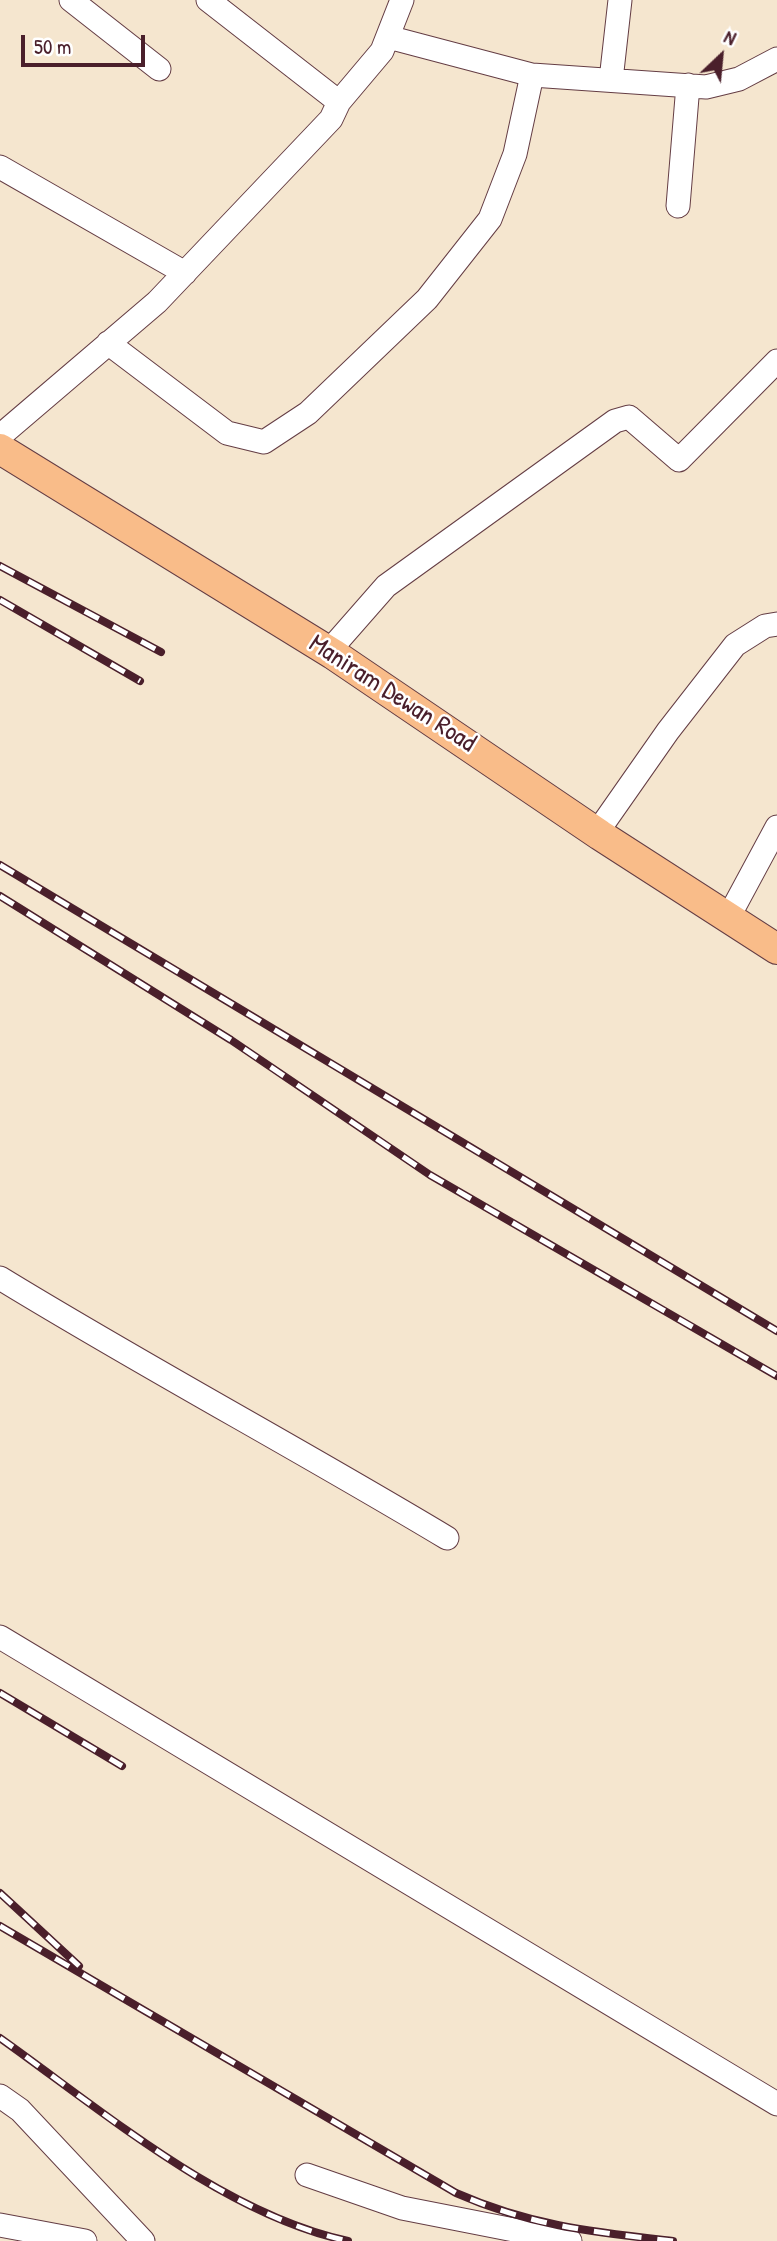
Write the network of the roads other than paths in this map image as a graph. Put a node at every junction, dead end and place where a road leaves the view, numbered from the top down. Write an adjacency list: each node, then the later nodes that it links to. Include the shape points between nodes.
1 (71, 0): 7 (street)
2 (208, 0): 11 (street)
3 (402, 0): 5 (street)
4 (620, 0): 9 (street)
5 (388, 37): 8 (street); 11 (street, via 382,51)
6 (777, 59): 10 (street, via 739,79 706,87)
7 (159, 69)
8 (532, 75): 9 (street); 15 (street, via 515,154 490,219 427,299 308,413 264,442 227,433)
9 (611, 80): 10 (street)
10 (688, 85): 13 (street)
11 (339, 102): 14 (street, via 331,119)
12 (0, 167): 14 (street)
13 (678, 206)
14 (185, 273): 15 (street)
15 (108, 343): 17 (street)
16 (777, 361): 19 (street, via 679,460 629,417 615,421 386,586)
17 (0, 437): 19 (main road, Maniram Dewan Road)
18 (777, 624): 21 (street, via 765,626 735,645)
19 (334, 645): 20 (main road, Maniram Dewan Road)
20 (439, 716): 21 (main road, Maniram Dewan Road); 23 (main road, Maniram Dewan Road, via 600,835)
21 (606, 821): 23 (main road, Maniram Dewan Road)
22 (777, 827): 23 (street)
23 (731, 911): 24 (main road, Maniram Dewan Road); 25 (main road, Maniram Dewan Road)
24 (777, 932)
25 (777, 949)
26 (0, 1278): 27 (street, via 156,1373 324,1464)
27 (447, 1538)
28 (0, 1637): 30 (street)
29 (0, 2096): 34 (street, via 20,2110)
30 (777, 2104)
31 (307, 2175): 35 (street, via 402,2208)
32 (0, 2225): 33 (street)
33 (85, 2241)
34 (144, 2241)
35 (570, 2241)

